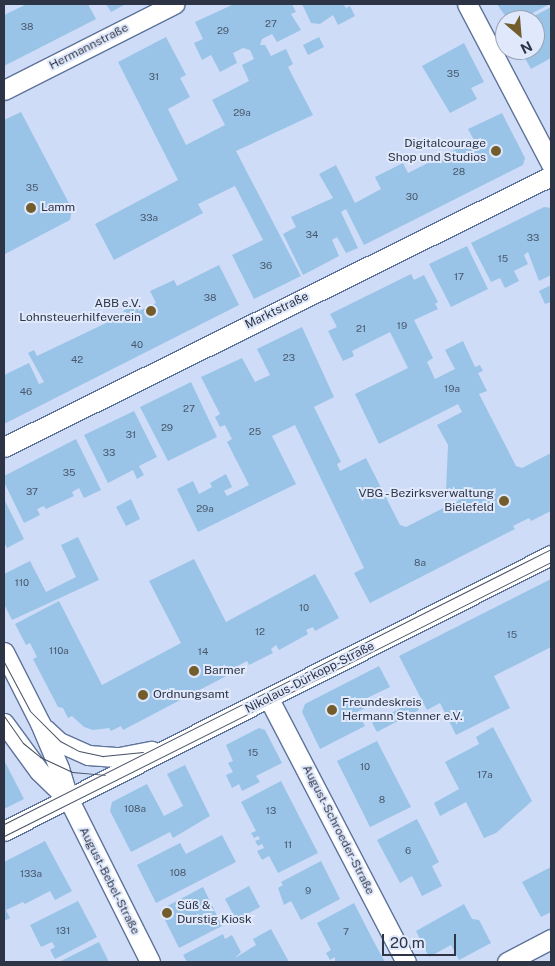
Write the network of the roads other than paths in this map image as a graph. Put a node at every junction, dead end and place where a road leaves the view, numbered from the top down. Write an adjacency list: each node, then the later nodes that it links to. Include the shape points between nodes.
1 (174, 4): 3 (street, Hermannstraße)
2 (467, 4): 4 (street)
3 (4, 90)
4 (551, 164)
5 (551, 176): 6 (street, Marktstraße)
6 (4, 448)
7 (551, 555): 9 (street, Nikolaus-Dürkopp-Straße)
8 (4, 652): 11 (street, August-Bebel-Straße)
9 (269, 698): 12 (street, Nikolaus-Dürkopp-Straße); 17 (street, August-Schroeder-Straße)
10 (4, 723): 13 (street, August-Bebel-Straße, via 39,771)
11 (40, 723): 12 (street, August-Bebel-Straße, via 68,747 103,757 136,755); 13 (street, August-Bebel-Straße)
12 (181, 743): 13 (street, Nikolaus-Dürkopp-Straße)
13 (68, 800): 14 (street, Nikolaus-Dürkopp-Straße); 16 (street, August-Bebel-Straße)
14 (4, 831)
15 (551, 939): 18 (street)
16 (150, 962)
17 (406, 962)
18 (507, 962)

